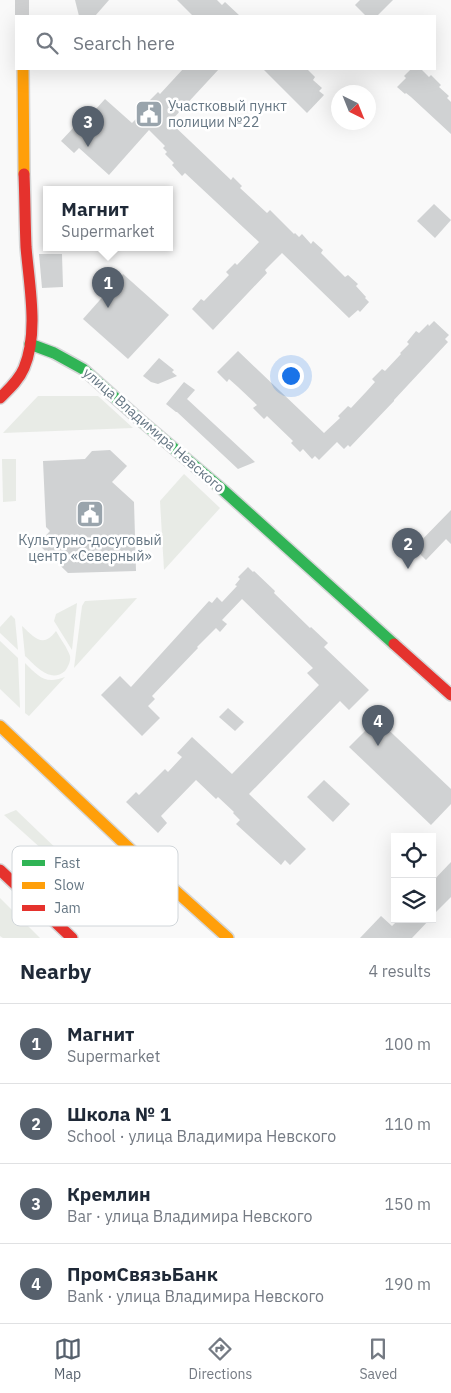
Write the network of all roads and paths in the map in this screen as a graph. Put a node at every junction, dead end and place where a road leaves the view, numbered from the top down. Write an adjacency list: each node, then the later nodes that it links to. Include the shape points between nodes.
1 (22, 0): 2 (street)
2 (22, 15)
3 (23, 70): 4 (street)
4 (30, 344): 5 (street, via 18,379); 6 (street, улица Владимира Невского, via 83,369)
5 (0, 398)
6 (451, 695)
7 (0, 726): 8 (street)
8 (127, 846)
9 (0, 870): 10 (street)
10 (12, 881)
11 (178, 893): 16 (street)
12 (53, 926): 14 (street)
13 (59, 926): 15 (street)
14 (60, 938)
15 (72, 938)
16 (228, 938)

